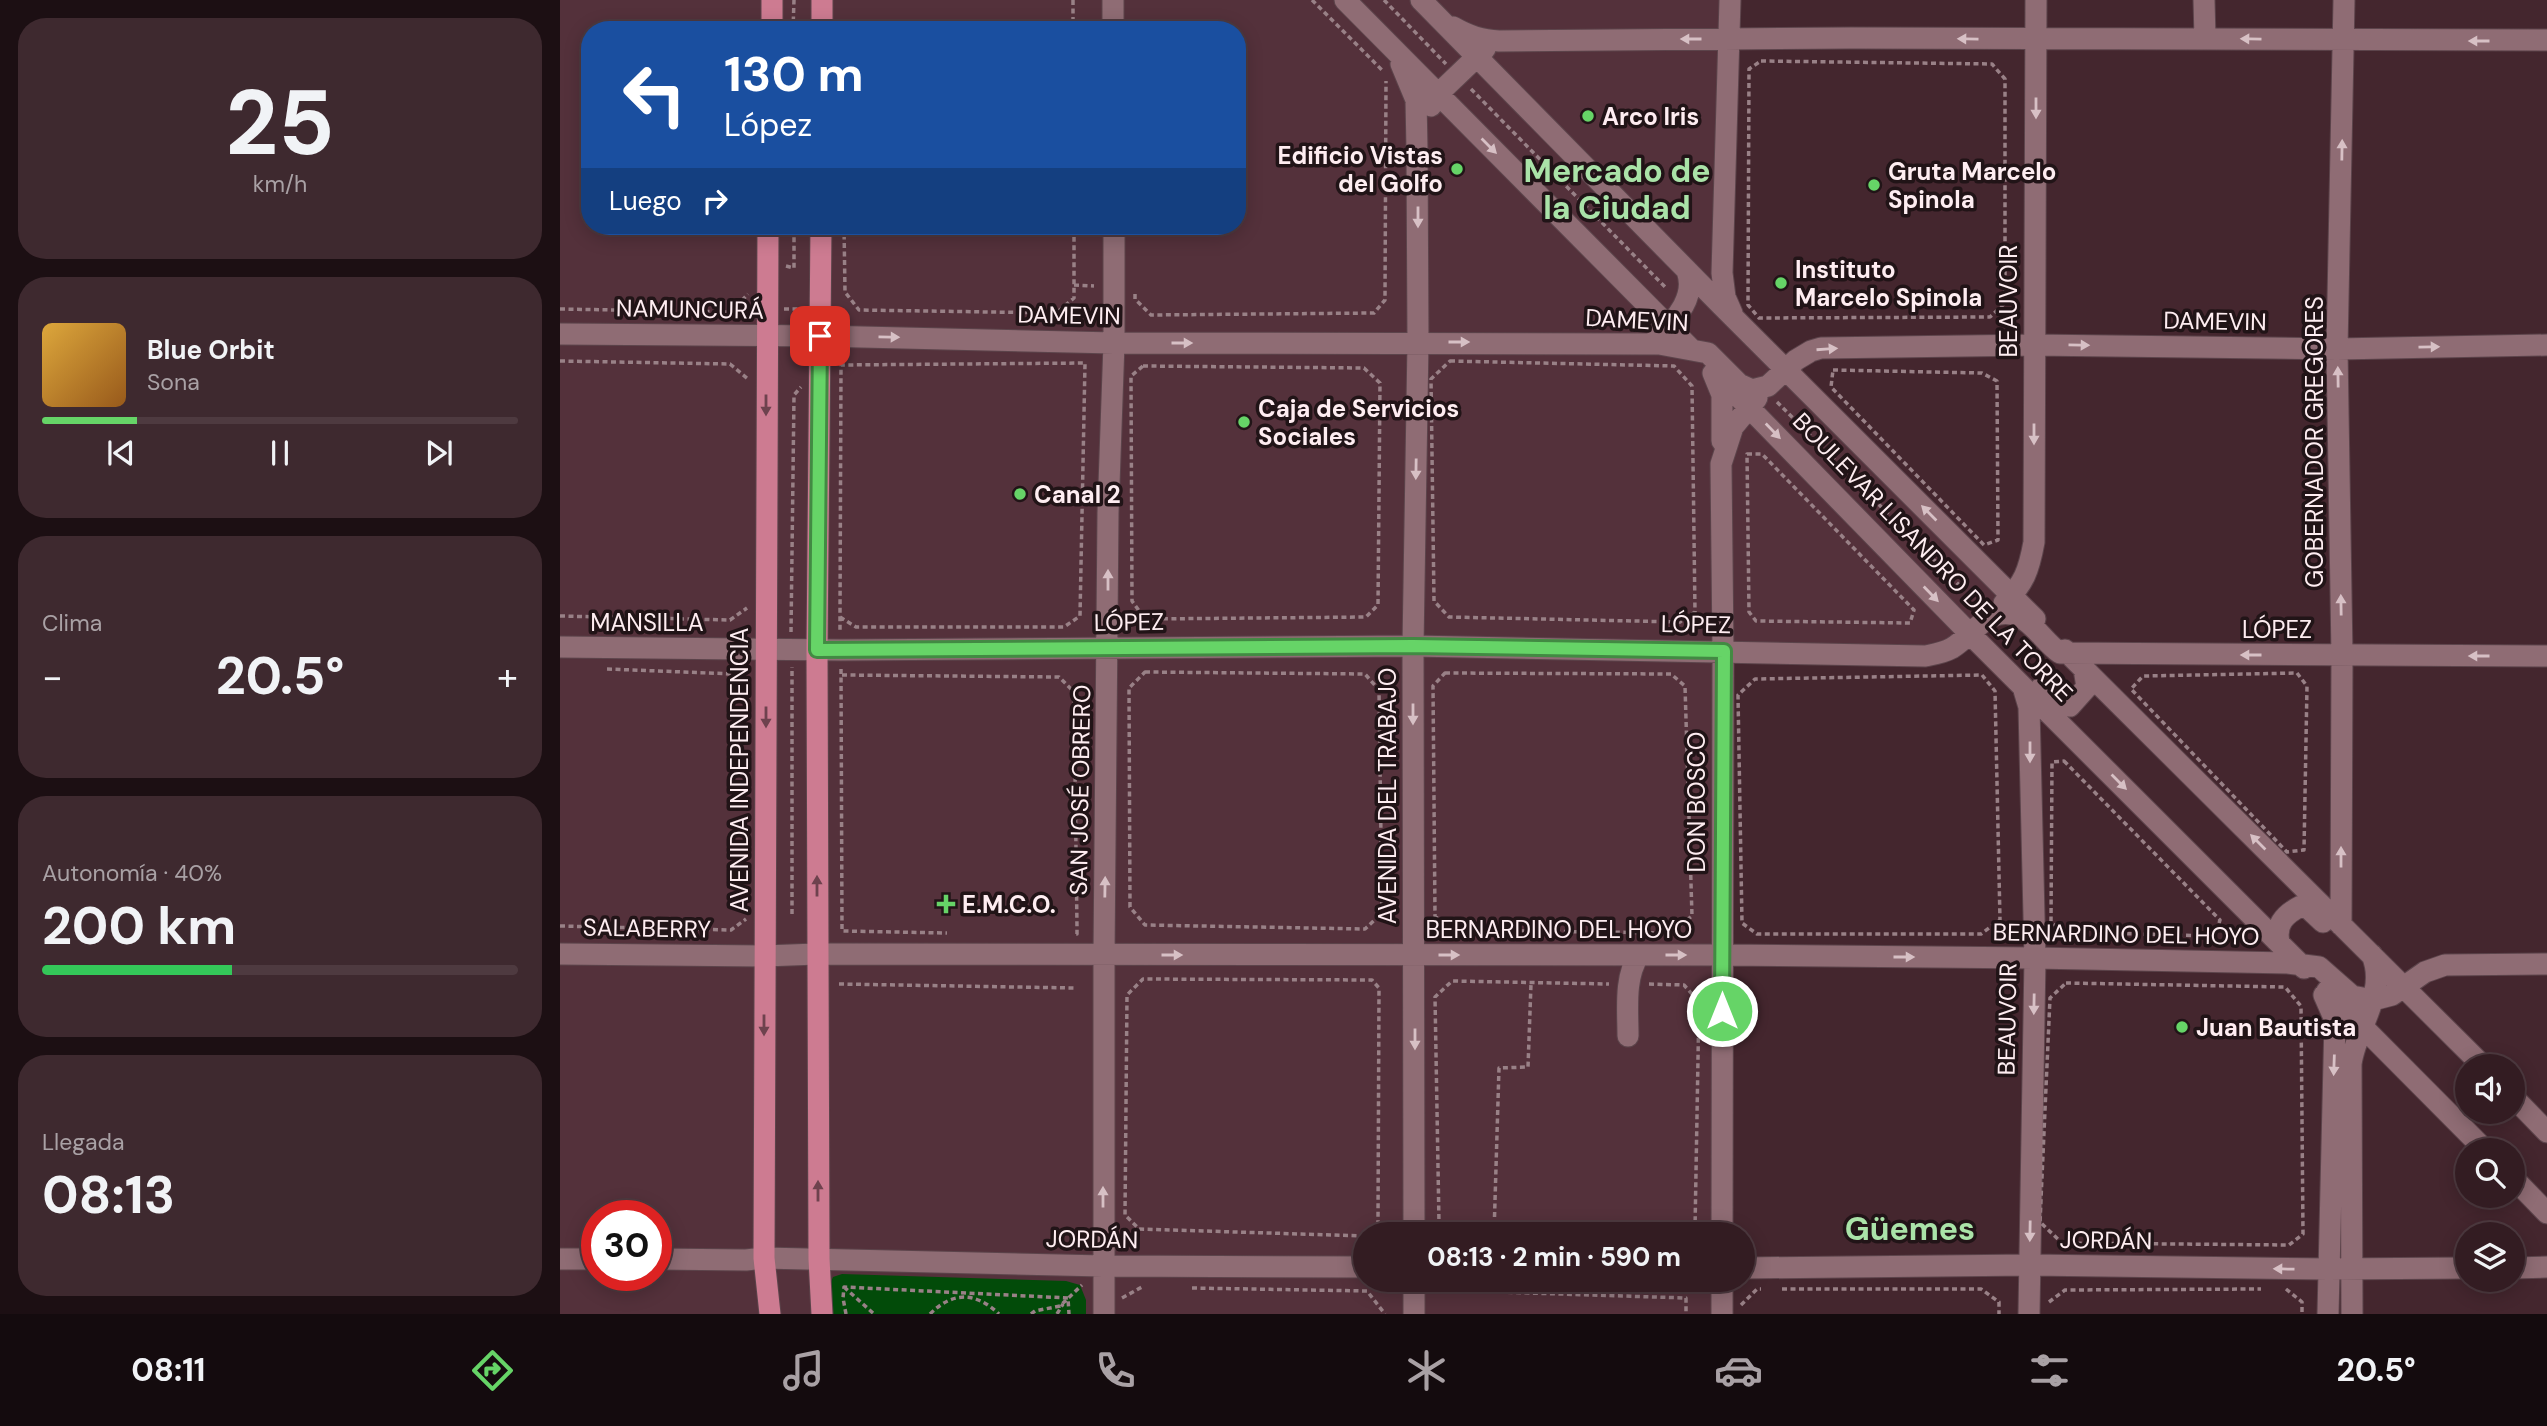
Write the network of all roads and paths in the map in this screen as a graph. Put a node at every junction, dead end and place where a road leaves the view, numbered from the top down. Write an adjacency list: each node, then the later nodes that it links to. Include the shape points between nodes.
1 (772, 0): 14 (main road)
2 (794, 0): 15 (path)
3 (822, 0): 16 (main road)
4 (1073, 0): 17 (path)
5 (1113, 0): 18 (street)
6 (1312, 0): 42 (path, via 1384,71 1387,82 1385,300 1374,313 1151,315 1135,299)
7 (1345, 0): 25 (street, BOULEVAR LISANDRO DE LA TORRE)
8 (1384, 0): 27 (path)
9 (1730, 0): 20 (street)
10 (2036, 0): 21 (street, BEAUVOIR)
11 (2204, 0): 19 (street)
12 (2344, 0): 24 (street, GOBERNADOR GREGORES)
13 (1428, 7): 23 (street, via 1468,35); 26 (street)
14 (772, 21)
15 (793, 21)
16 (822, 21)
17 (1073, 21)
18 (1114, 21)
19 (2205, 38): 21 (street); 24 (street, one-way to 19)
20 (1731, 39): 21 (street, one-way to 20); 23 (street, one-way to 23); 47 (street, via 1722,273 1725,298)
21 (2036, 40): 55 (street, BEAUVOIR, one-way to 55)
22 (2547, 40): 24 (street, one-way to 24)
23 (1499, 41): 26 (street)
24 (2344, 41): 58 (street, GOBERNADOR GREGORES, one-way to 24)
25 (1394, 50): 28 (street, BOULEVAR LISANDRO DE LA TORRE); 29 (street, via 1416,100)
26 (1476, 57): 27 (street); 40 (street)
27 (1457, 75): 28 (street); 31 (path)
28 (1438, 94): 29 (street, via 1421,124); 48 (street, BOULEVAR LISANDRO DE LA TORRE, one-way to 48)
29 (1417, 149): 52 (street, AVENIDA DEL TRABAJO, one-way to 52)
30 (1586, 195): 31 (path)
31 (1580, 201): 32 (path); 41 (path)
32 (1575, 206)
33 (768, 235): 50 (main road, AVENIDA INDEPENDENCIA)
34 (794, 235): 39 (path)
35 (821, 235): 51 (main road)
36 (844, 235): 37 (path, via 845,292 859,310 1056,313 1074,298)
37 (1074, 235)
38 (1114, 235): 53 (street, SAN JOSÉ OBRERO)
39 (794, 268)
40 (1677, 273): 41 (path); 47 (street); 48 (street, via 1692,283 1686,302)
41 (1660, 282): 43 (path); 44 (path)
42 (1135, 288)
43 (1653, 289)
44 (1667, 289)
45 (748, 295): 46 (path, via 731,312)
46 (560, 309)
47 (1741, 312): 47 (path, via 1749,69 1761,61 1992,64 2005,79 2005,303 1990,317 1759,318); 65 (street, via 1774,367)
48 (1667, 326): 54 (street); 57 (street, BOULEVAR LISANDRO DE LA TORRE)
49 (560, 334): 50 (street, NAMUNCURÁ)
50 (766, 336): 51 (street, NAMUNCURÁ); 94 (main road, AVENIDA INDEPENDENCIA, one-way to 94)
51 (820, 336): 53 (street, DAMEVIN, one-way to 53); 96 (main road)
52 (1418, 342): 53 (street, DAMEVIN, one-way to 52); 54 (street, DAMEVIN, one-way to 54); 91 (street, AVENIDA DEL TRABAJO, one-way to 91)
53 (1114, 343): 93 (street, SAN JOSÉ OBRERO, one-way to 53)
54 (1637, 343): 57 (street, DAMEVIN)
55 (2035, 345): 58 (street, DAMEVIN, one-way to 58); 65 (street, DAMEVIN, one-way to 55, via 1804,355 1821,348); 85 (street, BEAUVOIR, one-way to 85, via 2034,542 2025,578)
56 (2547, 345): 58 (street, DAMEVIN, one-way to 56)
57 (1690, 348): 61 (street, BOULEVAR LISANDRO DE LA TORRE); 65 (street, DAMEVIN, via 1713,356 1746,389)
58 (2337, 349): 100 (street, GOBERNADOR GREGORES, one-way to 58)
59 (560, 361): 63 (path, via 730,364)
60 (1143, 366): 60 (path, via 1364,368 1380,383 1378,605 1366,617 1145,619 1132,601 1131,376)
61 (1712, 369): 66 (street, BOULEVAR LISANDRO DE LA TORRE); 73 (street, via 1724,409)
62 (1431, 379): 62 (path, via 1450,361 1674,366 1692,386 1695,612 1679,622 1449,617 1434,601)
63 (752, 382)
64 (804, 384): 95 (path, via 793,395)
65 (1775, 384): 66 (street, DON BOSCO); 68 (path); 85 (street, BOULEVAR LISANDRO DE LA TORRE, one-way to 65)
66 (1749, 406): 73 (street, DON BOSCO, via 1733,428); 90 (street, BOULEVAR LISANDRO DE LA TORRE, one-way to 90)
67 (1796, 409): 68 (path)
68 (1790, 415): 69 (path); 71 (path)
69 (1784, 420)
70 (1811, 425): 71 (path)
71 (1806, 430): 72 (path); 75 (path)
72 (1801, 436)
73 (1721, 464): 98 (street, DON BOSCO)
74 (1852, 466): 75 (path)
75 (1847, 471): 76 (path); 78 (path)
76 (1841, 477)
77 (1889, 503): 78 (path)
78 (1883, 509): 79 (path); 81 (path)
79 (1878, 514)
80 (1930, 534): 81 (path)
81 (1919, 545): 83 (path); 84 (path, via 1963,589)
82 (1984, 545): 82 (path, via 1998,540 1997,380 1982,373 1833,370 1831,387)
83 (1909, 556)
84 (1970, 583)
85 (2012, 596): 90 (street); 99 (street, BOULEVAR LISANDRO DE LA TORRE)
86 (747, 608): 87 (path, via 730,620)
87 (560, 616)
88 (840, 617): 88 (path, via 856,627 1051,627 1064,626 1080,616 1085,363 841,365); 97 (path)
89 (1910, 623): 89 (path, via 1914,610 1762,454 1747,454 1749,612 1756,621)
90 (1983, 639): 98 (street, LÓPEZ, via 1925,656); 99 (street, LÓPEZ, via 2007,614 2017,615 2052,648); 103 (street, via 2017,662 2064,705 2070,706 2087,687); 108 (street, BOULEVAR LISANDRO DE LA TORRE)
91 (1413, 646): 93 (street, LÓPEZ); 98 (street, LÓPEZ); 121 (street, AVENIDA DEL TRABAJO, one-way to 121)
92 (560, 647): 94 (street, MANSILLA)
93 (1108, 648): 97 (street, LÓPEZ); 122 (street, SAN JOSÉ OBRERO, one-way to 93)
94 (766, 649): 95 (street, MANSILLA); 126 (main road, AVENIDA INDEPENDENCIA, one-way to 126)
95 (791, 650): 96 (street, MANSILLA); 112 (path)
96 (817, 650): 97 (street, LÓPEZ); 120 (main road, one-way to 96)
97 (841, 650): 105 (path)
98 (1724, 651): 124 (street, DON BOSCO)
99 (2069, 653): 100 (street, LÓPEZ, one-way to 99); 103 (street, BOULEVAR LISANDRO DE LA TORRE)
100 (2342, 655): 101 (street, LÓPEZ, one-way to 100); 114 (street, GOBERNADOR GREGORES, one-way to 100)
101 (2547, 656)
102 (600, 668): 107 (path, via 734,674)
103 (2084, 669): 114 (street, BOULEVAR LISANDRO DE LA TORRE, one-way to 103)
104 (1629, 674): 104 (path, via 1671,674 1685,686 1692,916 1670,933 1451,930 1435,916 1433,685 1445,673)
105 (842, 675): 116 (path); 117 (path, via 1059,677 1074,692)
106 (1755, 679): 106 (path, via 1982,675 1995,691 2000,920 1981,934 1757,934 1742,923 1738,695)
107 (746, 684)
108 (2022, 685): 118 (street, BOULEVAR LISANDRO DE LA TORRE, one-way to 118); 127 (street, BEAUVOIR, one-way to 127, via 2029,707)
109 (2052, 762): 109 (path, via 2064,761 2220,920 2215,936 2061,932 2051,921)
110 (2287, 852): 110 (path, via 2304,850 2307,686 2297,673 2143,676 2130,689)
111 (1130, 907): 111 (path, via 1129,688 1145,672 1365,674 1379,691 1382,913 1365,929 1145,925)
112 (792, 914)
113 (746, 920): 115 (path, via 731,930)
114 (2341, 925): 125 (street, BOULEVAR LISANDRO DE LA TORRE)
115 (560, 926)
116 (842, 931)
117 (1077, 934)
118 (2279, 943): 125 (street, via 2278,927 2301,906 2346,946); 129 (street, BOULEVAR LISANDRO DE LA TORRE)
119 (560, 954): 126 (street, SALABERRY)
120 (817, 954): 122 (street, BERNARDINO DEL HOYO); 126 (street, SALABERRY); 155 (main road, one-way to 120)
121 (1414, 954): 122 (street, BERNARDINO DEL HOYO, one-way to 121); 123 (street, BERNARDINO DEL HOYO, one-way to 123); 145 (street, AVENIDA DEL TRABAJO, one-way to 145)
122 (1104, 955): 157 (street, SAN JOSÉ OBRERO, one-way to 122)
123 (1639, 955): 124 (street, BERNARDINO DEL HOYO, one-way to 124); 132 (street)
124 (1722, 955): 127 (street, BERNARDINO DEL HOYO, one-way to 127); 149 (street, DON BOSCO)
125 (2372, 955): 133 (street, BOULEVAR LISANDRO DE LA TORRE); 136 (street, via 2376,964)
126 (764, 956): 151 (main road, AVENIDA INDEPENDENCIA, one-way to 151)
127 (2035, 958): 129 (street, BERNARDINO DEL HOYO); 156 (street, BEAUVOIR, one-way to 156)
128 (2547, 964): 133 (street, via 2445,965)
129 (2307, 971): 136 (street, via 2319,967 2352,996); 137 (street, BOULEVAR LISANDRO DE LA TORRE); 163 (street, one-way to 163, via 2335,1020)
130 (839, 984): 134 (path)
131 (1531, 984): 132 (path); 146 (path, via 1452,981 1435,997); 147 (path, via 1528,1067 1499,1068)
132 (1629, 984): 138 (street); 148 (path, via 1684,985 1699,1002)
133 (2405, 986): 136 (street); 139 (street, BOULEVAR LISANDRO DE LA TORRE)
134 (1074, 988)
135 (2050, 998): 135 (path, via 2066,983 2285,987 2301,1006 2303,1234 2289,1245 2062,1243 2040,1222)
136 (2373, 1000): 137 (street)
137 (2362, 1026): 142 (street, BOULEVAR LISANDRO DE LA TORRE); 164 (street, via 2351,1064)
138 (1628, 1036)
139 (2471, 1054)
140 (2525, 1109): 141 (street)
141 (2547, 1132)
142 (2473, 1138)
143 (2525, 1190): 144 (street)
144 (2547, 1213)
145 (1415, 1222)
146 (1438, 1222)
147 (1495, 1222)
148 (1695, 1222)
149 (1722, 1222)
150 (1366, 1235): 150 (path, via 1139,1229 1125,1215 1127,995 1143,979 1372,980 1379,988 1378,1223)
151 (764, 1258): 154 (street, JORDÁN); 155 (street, JORDÁN); 179 (main road, AVENIDA INDEPENDENCIA)
152 (560, 1259): 153 (street)
153 (581, 1259)
154 (672, 1259)
155 (819, 1259): 157 (street, JORDÁN); 180 (main road)
156 (2029, 1265): 160 (street, JORDÁN); 163 (street, JORDÁN, one-way to 156); 178 (street, BEAUVOIR)
157 (1103, 1266): 158 (street, JORDÁN); 177 (street, SAN JOSÉ OBRERO)
158 (1353, 1266)
159 (2547, 1267): 162 (street)
160 (1755, 1268)
161 (2455, 1268): 164 (street, JORDÁN)
162 (2525, 1268)
163 (2328, 1269): 164 (street, JORDÁN); 195 (street)
164 (2352, 1269): 196 (street)
165 (836, 1280): 166 (path)
166 (844, 1287): 171 (path); 181 (path); 182 (path)
167 (1153, 1287): 177 (path, via 1140,1287)
168 (1180, 1287): 188 (path, via 1367,1291)
169 (2261, 1289): 178 (path, via 2065,1290)
170 (2275, 1289): 194 (path, via 2289,1289 2302,1302)
171 (975, 1292): 175 (path); 176 (path)
172 (1414, 1292): 189 (street)
173 (1497, 1292): 190 (path, via 1686,1298)
174 (1722, 1292): 191 (street)
175 (967, 1296): 183 (path, via 951,1299); 184 (path)
176 (1068, 1298): 185 (path, via 1053,1309); 186 (path); 187 (path)
177 (1111, 1307)
178 (2036, 1310)
179 (770, 1314)
180 (822, 1314)
181 (846, 1314)
182 (874, 1314)
183 (930, 1314)
184 (999, 1314)
185 (1031, 1314)
186 (1057, 1314)
187 (1069, 1314)
188 (1385, 1314)
189 (1414, 1314)
190 (1686, 1314)
191 (1722, 1314)
192 (1741, 1314): 193 (path, via 1741,1304 1757,1289 1981,1289 1999,1302)
193 (1998, 1314)
194 (2302, 1314)
195 (2328, 1314)
196 (2352, 1314)

